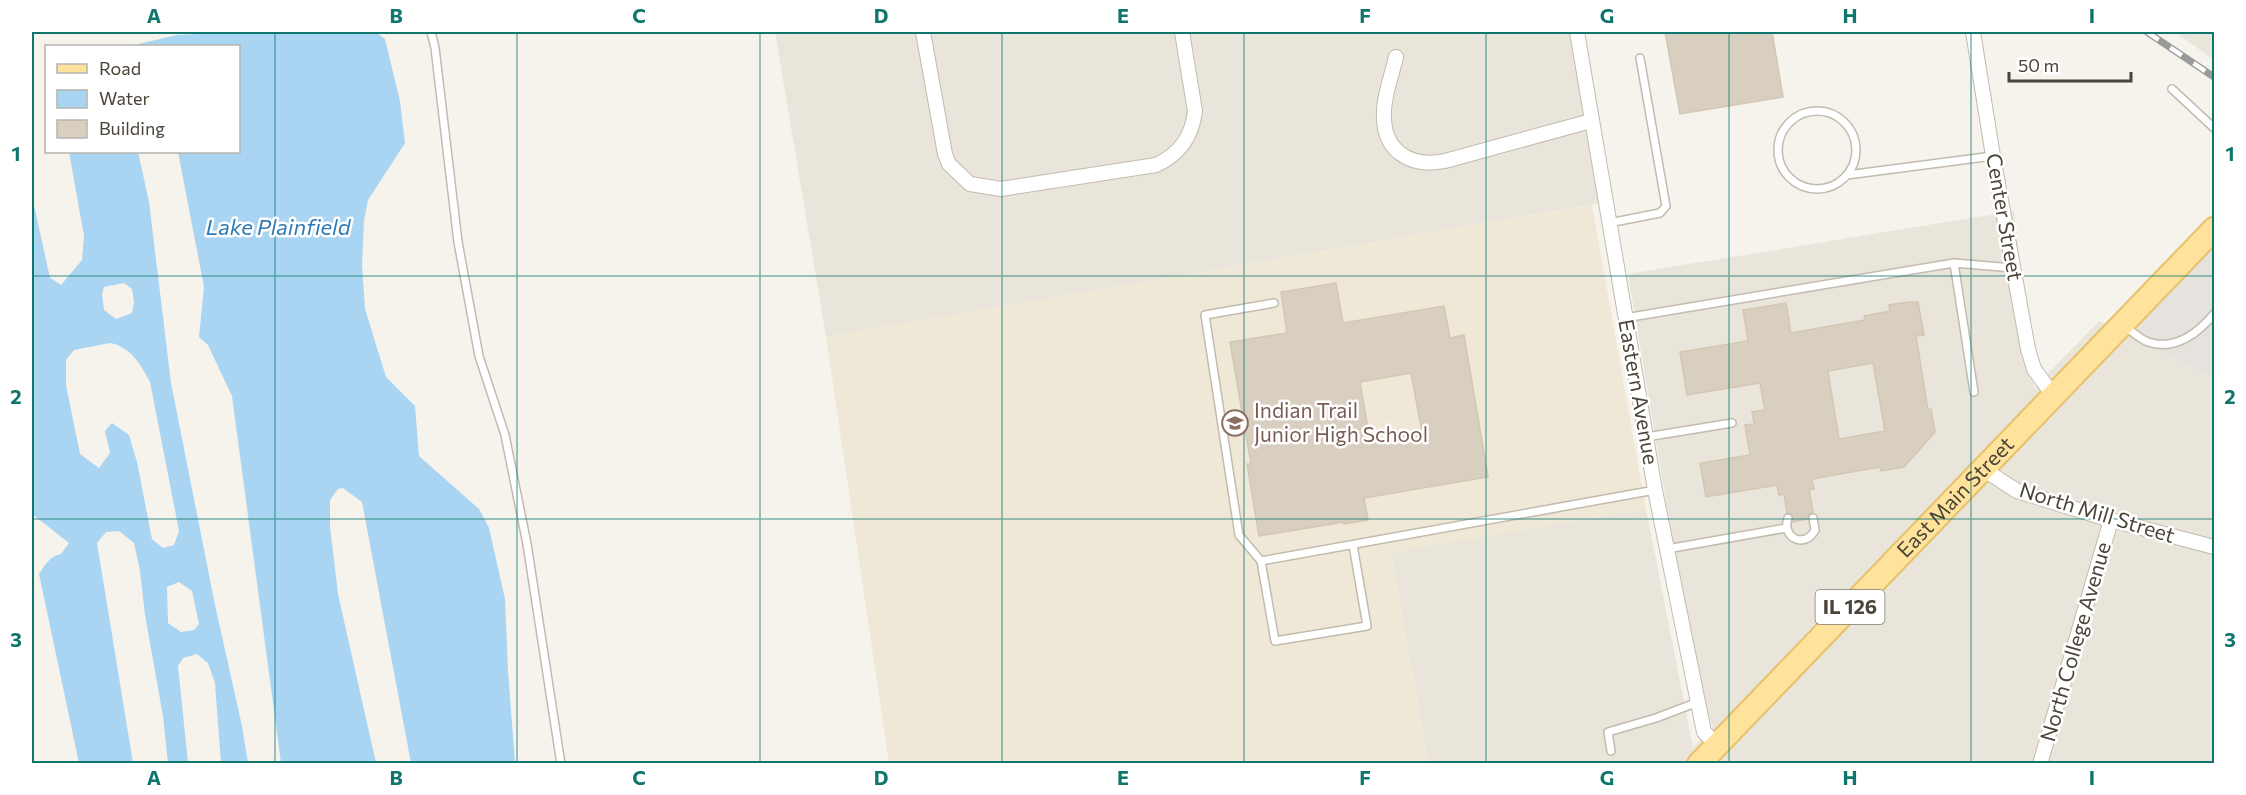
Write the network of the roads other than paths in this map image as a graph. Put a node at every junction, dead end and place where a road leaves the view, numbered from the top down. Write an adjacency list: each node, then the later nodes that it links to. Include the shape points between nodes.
1 (431, 32): 38 (lane, via 458,242 479,356 505,435 527,544)
2 (923, 32): 3 (street, via 949,165 970,184 1001,189 1156,165 1175,154 1187,141 1195,111)
3 (1182, 32)
4 (1577, 32): 9 (street, Eastern Avenue)
5 (1973, 32): 11 (street, Center Street)
6 (1396, 57): 9 (street, via 1384,112 1387,134 1395,150 1417,163 1445,161)
7 (1640, 57): 13 (lane, via 1666,206 1660,213)
8 (2172, 89): 10 (lane)
9 (1591, 121): 13 (street, Eastern Avenue)
10 (2214, 128)
11 (1993, 156): 12 (lane); 16 (street, Center Street)
12 (1847, 175): 12 (lane, via 1856,146 1841,120 1813,112 1787,126 1778,154 1792,180 1801,186 1821,189)
13 (1609, 223): 19 (street, Eastern Avenue)
14 (2214, 229): 20 (main road, East Main Street)
15 (1954, 263): 16 (lane); 19 (lane); 21 (lane)
16 (2013, 268): 22 (street, Center Street, via 2034,369)
17 (1274, 303): 34 (lane, via 1205,315 1239,535)
18 (2214, 314): 20 (lane, via 2192,336 2161,345 2147,342)
19 (1625, 318): 24 (street, Eastern Avenue)
20 (2122, 325): 22 (main road, East Main Street)
21 (1974, 392)
22 (2053, 395): 25 (main road, East Main Street / IL 126)
23 (1732, 423): 24 (lane)
24 (1646, 436): 26 (street, Eastern Avenue)
25 (1983, 469): 29 (street, North Mill Street, via 2018,491); 36 (main road, East Main Street / IL 126)
26 (1655, 490): 31 (lane); 33 (street, Eastern Avenue)
27 (1788, 518): 30 (lane)
28 (1813, 518): 30 (lane, via 1815,530 1808,539 1792,538)
29 (2111, 519): 32 (street, North Mill Street); 40 (street, North College Avenue)
30 (1786, 528): 33 (lane)
31 (1353, 545): 34 (lane); 34 (lane, via 1367,626 1275,641)
32 (2214, 547)
33 (1667, 549): 35 (street, Eastern Avenue)
34 (1261, 561)
35 (1698, 702): 36 (street, Eastern Avenue, via 1704,732); 37 (lane, via 1608,732)
36 (1717, 745): 39 (main road, East Main Street / IL 126)
37 (1611, 751)
38 (561, 764)
39 (1699, 764)
40 (2040, 764)

